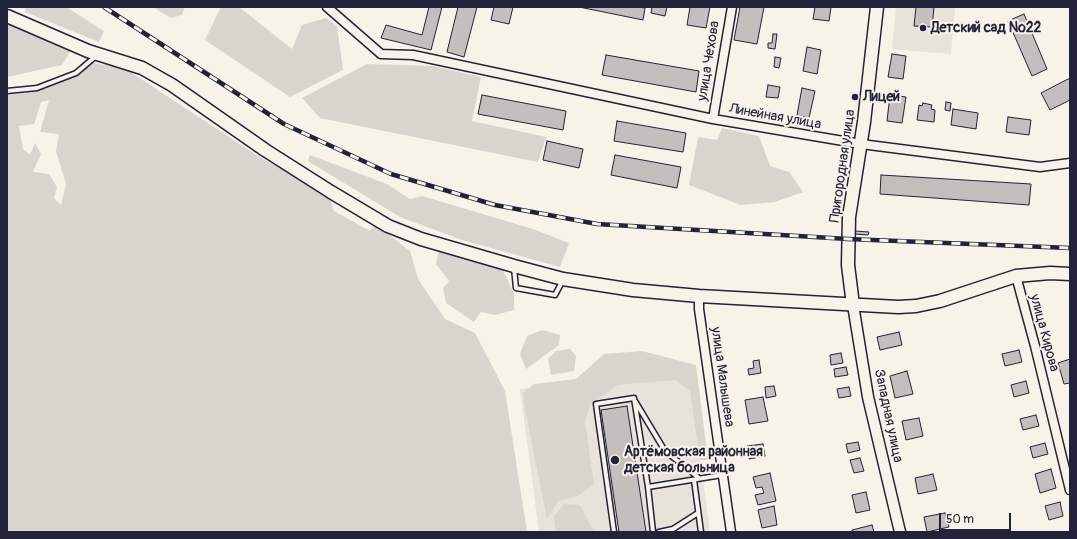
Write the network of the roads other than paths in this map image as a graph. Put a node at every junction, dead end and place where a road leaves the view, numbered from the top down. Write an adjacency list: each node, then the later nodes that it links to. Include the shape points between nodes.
1 (326, 7): 7 (street, Линейная улица, via 380,54 413,55)
2 (732, 7): 7 (street, улица Чехова)
3 (877, 7): 8 (main road, Пригородная улица)
4 (7, 16): 5 (main road)
5 (98, 54): 6 (lane, via 76,73 37,88); 10 (main road, via 142,68 172,85 265,150 388,226 421,239)
6 (7, 91)
7 (713, 119): 8 (street, Линейная улица)
8 (861, 144): 9 (street, Линейная улица, via 1040,166); 15 (main road, Пригородная улица, via 849,217 848,265)
9 (1070, 163)
10 (514, 266): 13 (main road); 13 (lane, via 516,288 555,295)
11 (1070, 274): 12 (main road)
12 (1016, 276): 15 (main road, via 940,301 916,306); 20 (street, улица Кирова)
13 (563, 279): 14 (main road, via 634,290)
14 (699, 296): 15 (main road); 17 (street, улица Малышева)
15 (853, 305): 27 (street, Западная улица, via 868,397)
16 (634, 398): 18 (lane, via 665,451); 19 (lane); 22 (lane, via 596,404)
17 (722, 475): 18 (lane); 26 (street, улица Малышева)
18 (696, 479): 19 (lane); 21 (lane)
19 (648, 487): 23 (lane)
20 (1070, 490)
21 (698, 513): 24 (lane, via 673,529); 25 (lane)
22 (614, 532)
23 (653, 532)
24 (659, 532)
25 (701, 532)
26 (730, 532)
27 (900, 532)

